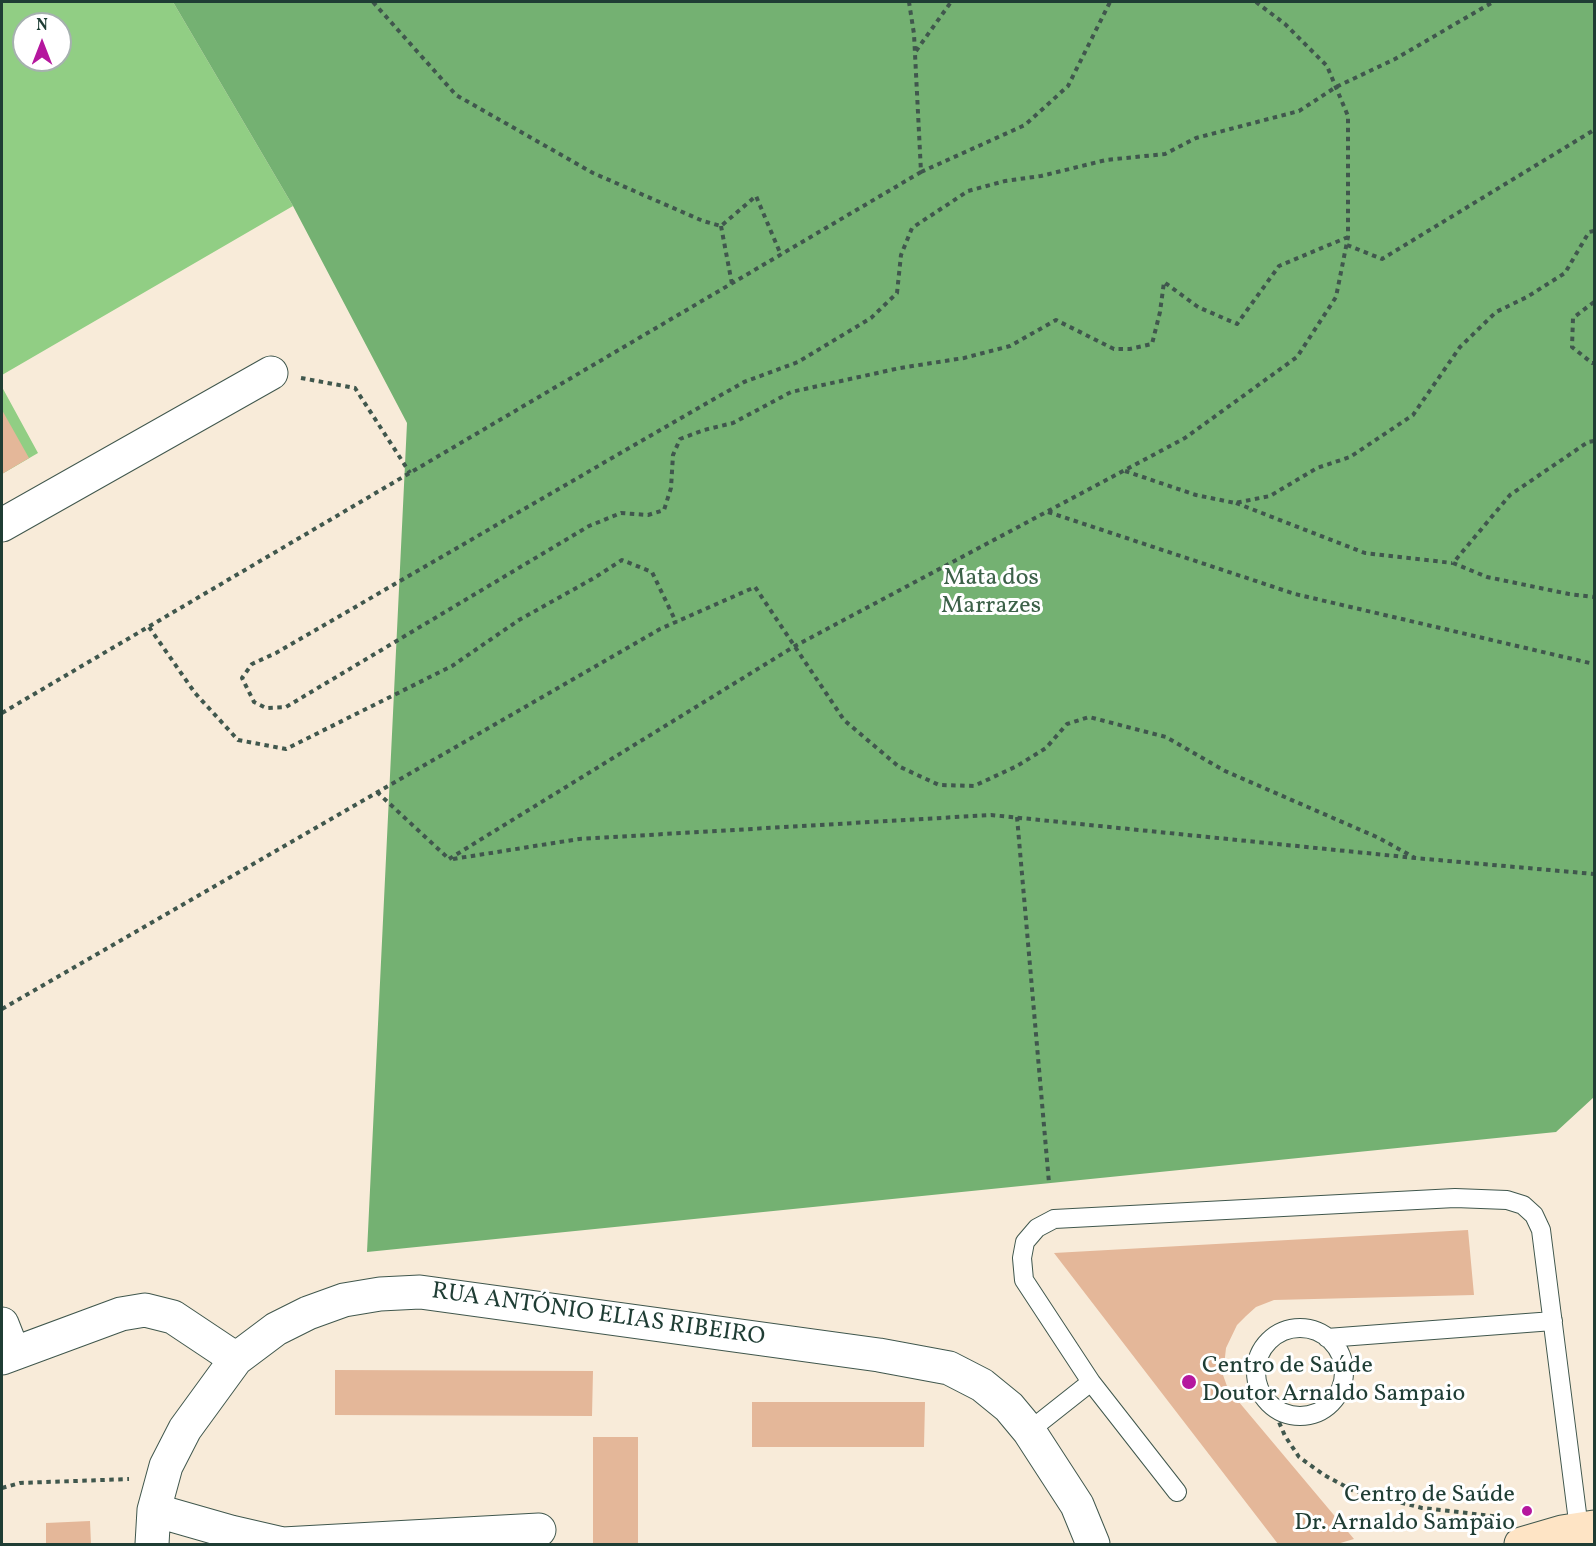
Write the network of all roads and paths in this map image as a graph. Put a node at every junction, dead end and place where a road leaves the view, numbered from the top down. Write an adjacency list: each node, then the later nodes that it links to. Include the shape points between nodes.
1 (374, 2): 11 (path, via 456,95 593,173)
2 (909, 2): 7 (path)
3 (951, 2): 7 (path)
4 (1110, 2): 10 (path, via 1068,86 1026,125)
5 (1256, 2): 8 (path, via 1285,24 1327,66)
6 (1492, 2): 8 (path, via 1395,59)
7 (915, 52): 10 (path)
8 (1336, 87): 13 (path, via 1348,116); 13 (path, via 1299,111 1196,138 1165,154 1106,160 968,191 912,228 901,255 897,293 871,318 798,362 744,382 693,411 252,664 242,678 254,702 266,708 286,707 589,526 621,513 648,515 664,510 671,488 673,455 680,439 733,423 791,392 1010,346 1056,320 1114,348 1152,344 1164,282 1198,307 1237,324 1280,266)
9 (1594, 130): 14 (path, via 1382,259)
10 (921, 172): 15 (path)
11 (721, 226): 15 (path, via 756,196); 16 (path)
12 (1594, 231): 23 (path, via 1589,232 1565,273 1496,312 1460,347 1413,415 1350,457 1317,468 1270,496)
13 (1348, 237): 14 (path)
14 (1347, 245): 21 (path, via 1336,297 1297,357 1185,438)
15 (781, 255): 16 (path)
16 (732, 284): 22 (path)
17 (1594, 302): 18 (path, via 1573,318 1572,347)
18 (1594, 363)
19 (271, 373): 22 (path, via 355,388); 25 (street)
20 (1594, 441): 26 (path, via 1510,495)
21 (1124, 471): 23 (path, via 1196,495); 24 (path)
22 (410, 473): 29 (path)
23 (1235, 502): 26 (path, via 1365,553)
24 (1047, 512): 30 (path); 31 (path, via 1294,594)
25 (2, 525)
26 (1452, 563): 27 (path, via 1487,577)
27 (1594, 597)
28 (676, 622): 29 (path, via 652,572 622,560 519,620 452,666 286,749 238,740 195,693); 30 (path, via 755,587); 33 (path)
29 (149, 627): 32 (path)
30 (795, 646): 35 (path, via 844,720 898,766 939,785 974,786 1046,748 1067,724 1089,717 1166,737 1225,771 1379,838); 36 (path)
31 (1594, 664)
32 (2, 713)
33 (377, 792): 36 (path); 38 (path)
34 (1017, 818): 35 (path); 36 (path, via 991,815 579,838); 39 (path)
35 (1415, 858): 37 (path)
36 (449, 859)
37 (1594, 874)
38 (2, 1009)
39 (1049, 1183)
40 (1553, 1321): 41 (lane); 44 (lane, via 1541,1230 1534,1215 1523,1205 1507,1200 1455,1198 1054,1219 1037,1228 1026,1242 1022,1258 1024,1280); 53 (lane)
41 (1327, 1338): 45 (lane, via 1309,1329 1294,1328 1269,1341 1256,1366 1262,1395); 45 (lane, via 1341,1356 1344,1370 1336,1397 1326,1407 1299,1416)
42 (5, 1345): 43 (street, via 145,1310 173,1317)
43 (236, 1359): 46 (street, RUA ANTÓNIO ELIAS RIBEIRO, via 276,1329 308,1313 344,1300 420,1292 949,1368 981,1385 1009,1407); 47 (street, RUA ANTÓNIO ELIAS RIBEIRO, via 185,1429)
44 (1091, 1382): 46 (lane); 49 (lane)
45 (1272, 1406): 51 (path, via 1299,1457 1352,1490 1422,1508)
46 (1029, 1431): 55 (street, RUA ANTÓNIO ELIAS RIBEIRO, via 1077,1505)
47 (162, 1478): 48 (path); 50 (street, RUA ANTÓNIO ELIAS RIBEIRO)
48 (2, 1485)
49 (1176, 1492)
50 (154, 1510): 52 (street, via 283,1544); 54 (street, RUA ANTÓNIO ELIAS RIBEIRO)
51 (1503, 1517)
52 (539, 1530)
53 (1584, 1533): 56 (main road)
54 (152, 1545)
55 (1093, 1545)
56 (1521, 1545)

